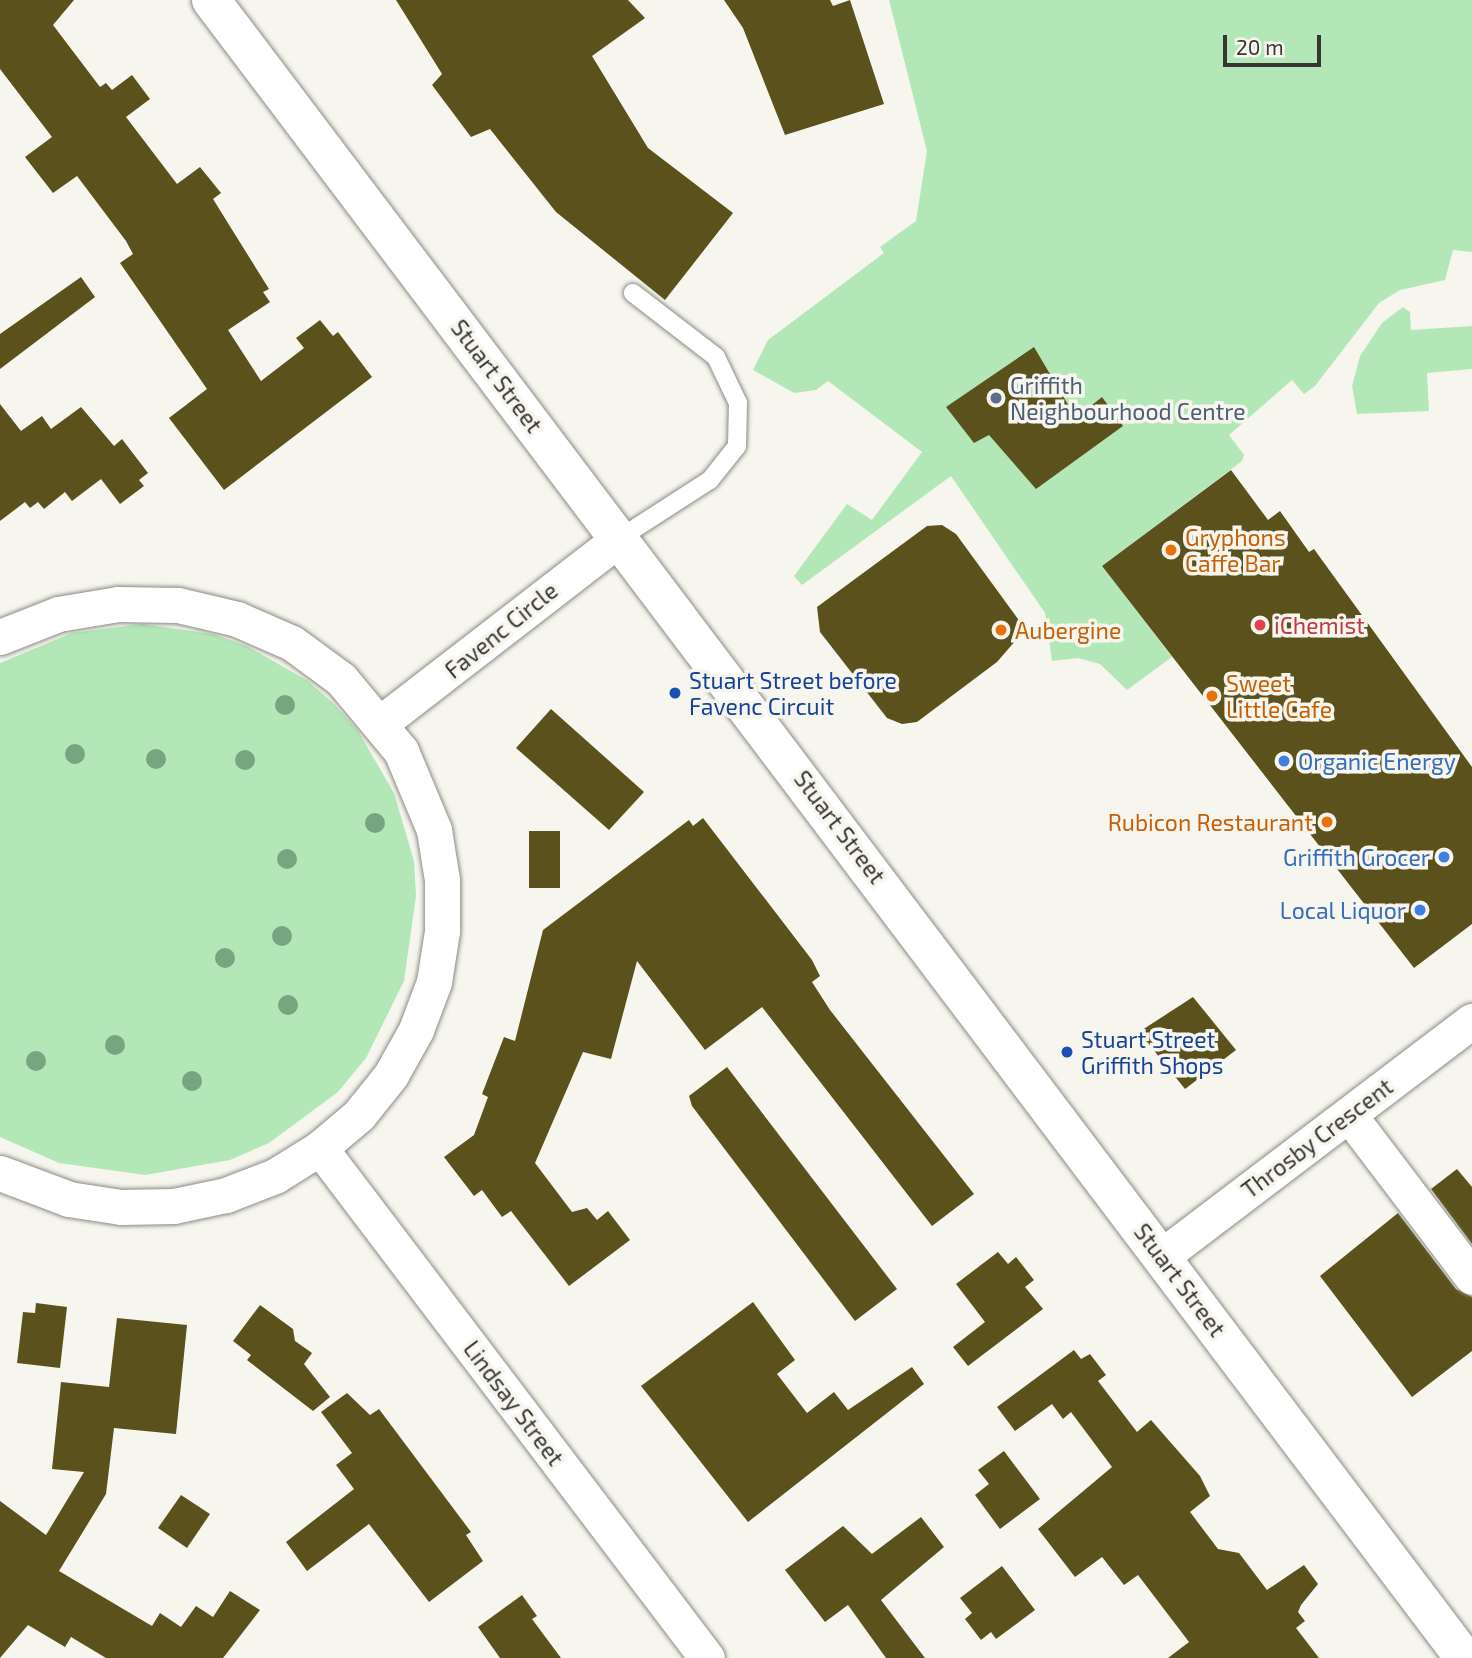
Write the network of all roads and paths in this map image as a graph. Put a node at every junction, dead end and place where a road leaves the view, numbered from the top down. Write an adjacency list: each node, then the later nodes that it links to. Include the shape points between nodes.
1 (211, 0): 3 (street, Stuart Street)
2 (633, 293): 3 (lane, via 716,357 738,402 737,446 709,480)
3 (620, 538): 5 (street, Favenc Circle); 10 (street, Stuart Street)
4 (0, 637): 5 (street, via 58,614 118,604 178,605 237,619 292,643 341,678)
5 (382, 722): 8 (street, via 417,781 434,830 442,931 434,982 391,1075 359,1115)
6 (1472, 1021): 7 (street, Throsby Crescent)
7 (1349, 1115): 10 (street, Throsby Crescent); 11 (street)
8 (320, 1149): 9 (street, via 239,1191 174,1206 121,1207 69,1199); 12 (street, Lindsay Street)
9 (0, 1172)
10 (1162, 1256): 13 (street, Stuart Street)
11 (1472, 1277)
12 (707, 1658)
13 (1464, 1658)

